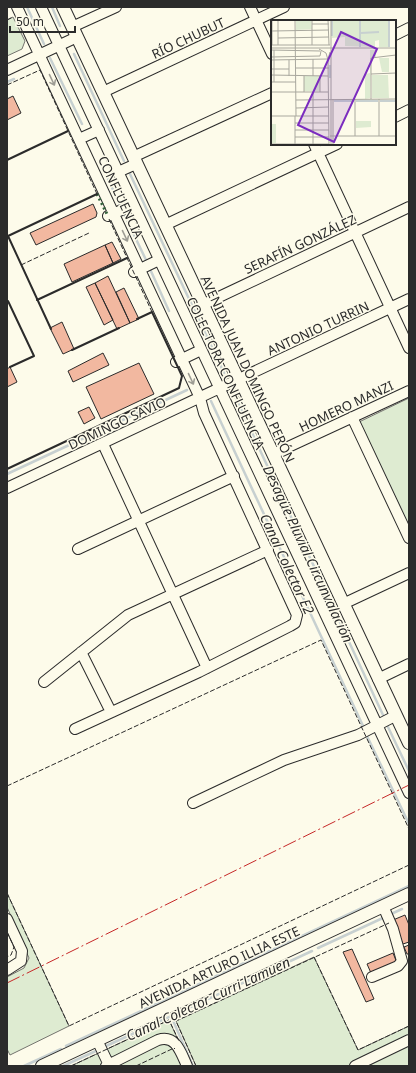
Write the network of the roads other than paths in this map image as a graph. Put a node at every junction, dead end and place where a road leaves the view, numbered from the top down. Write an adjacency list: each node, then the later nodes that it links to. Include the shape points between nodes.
1 (17, 7): 13 (street, CONFLUENCIA)
2 (41, 7): 11 (street, COLECTORA CONFLUENCIA)
3 (63, 7): 9 (main road, AVENIDA JUAN DOMINGO PERÓN)
4 (116, 7): 9 (street)
5 (250, 7): 7 (street)
6 (284, 7): 7 (street, RÍO CHUBUT)
7 (256, 20): 12 (street); 15 (street, RÍO CHUBUT)
8 (409, 28): 10 (street)
9 (75, 32): 11 (street); 15 (main road, AVENIDA JUAN DOMINGO PERÓN)
10 (396, 34)
11 (59, 46): 13 (street); 19 (street, COLECTORA CONFLUENCIA)
12 (271, 52)
13 (40, 55): 14 (street); 20 (street, CONFLUENCIA, one-way to 20)
14 (7, 70)
15 (103, 92): 23 (main road, AVENIDA JUAN DOMINGO PERÓN)
16 (271, 93): 23 (street)
17 (409, 110): 18 (street)
18 (396, 116)
19 (98, 130): 20 (street); 24 (street, COLECTORA CONFLUENCIA)
20 (79, 139): 27 (street, CONFLUENCIA, via 84,158)
21 (332, 145): 22 (street)
22 (316, 148): 28 (street); 29 (street)
23 (135, 161): 24 (street); 28 (main road, AVENIDA JUAN DOMINGO PERÓN)
24 (118, 172): 25 (street, COLECTORA CONFLUENCIA)
25 (133, 205): 27 (street); 30 (street, COLECTORA CONFLUENCIA)
26 (409, 207): 29 (street, SERAFÍN GONZÁLEZ)
27 (111, 215): 31 (street, CONFLUENCIA, one-way to 31)
28 (165, 225): 33 (main road, AVENIDA JUAN DOMINGO PERÓN)
29 (355, 233): 33 (street, SERAFÍN GONZÁLEZ); 34 (street)
30 (159, 260): 31 (street); 36 (street, COLECTORA CONFLUENCIA)
31 (137, 271): 37 (street, CONFLUENCIA)
32 (409, 299): 34 (street, ANTONIO TURRIN)
33 (202, 305): 38 (main road, AVENIDA JUAN DOMINGO PERÓN)
34 (390, 308): 35 (street); 38 (street, ANTONIO TURRIN)
35 (409, 348)
36 (201, 350): 37 (street); 39 (street, COLECTORA CONFLUENCIA)
37 (179, 360): 41 (street, CONFLUENCIA, one-way to 41)
38 (238, 381): 39 (street, DOMINGO SAVIO); 44 (main road, AVENIDA JUAN DOMINGO PERÓN)
39 (220, 389): 41 (street, DOMINGO SAVIO); 61 (street, COLECTORA CONFLUENCIA)
40 (409, 391): 42 (street, HOMERO MANZI)
41 (200, 398): 43 (street, DOMINGO SAVIO); 45 (street, CONFLUENCIA, via 204,413)
42 (352, 417): 44 (street, HOMERO MANZI); 48 (street)
43 (103, 444): 46 (street, DOMINGO SAVIO); 47 (street)
44 (272, 454): 53 (main road, AVENIDA JUAN DOMINGO PERÓN)
45 (234, 476): 47 (street); 50 (street, CONFLUENCIA)
46 (7, 488)
47 (138, 520): 49 (street); 52 (street)
48 (409, 538)
49 (78, 549)
50 (268, 550): 52 (street); 56 (street, CONFLUENCIA, via 297,612 296,620 292,625)
51 (409, 573): 53 (street)
52 (173, 594): 54 (street, via 123,618); 56 (street)
53 (343, 604): 57 (main road, AVENIDA JUAN DOMINGO PERÓN)
54 (81, 652): 58 (street); 59 (street)
55 (409, 664): 57 (street)
56 (207, 668): 59 (street)
57 (378, 679): 60 (main road, AVENIDA JUAN DOMINGO PERÓN)
58 (44, 682)
59 (111, 712): 62 (street)
60 (395, 716): 61 (street); 63 (main road, AVENIDA JUAN DOMINGO PERÓN)
61 (377, 725): 64 (street, COLECTORA CONFLUENCIA); 65 (street, via 358,735 284,760)
62 (75, 729)
63 (409, 743)
64 (409, 793)
65 (193, 803)
66 (409, 894): 67 (main road, AVENIDA ARTURO ILLIA ESTE)
67 (383, 906): 70 (street, via 392,924 402,961 396,967); 71 (main road, AVENIDA ARTURO ILLIA ESTE)
68 (7, 919): 69 (street, via 22,951 22,958 18,964)
69 (7, 970)
70 (372, 977)
71 (97, 1040): 73 (street); 74 (main road, AVENIDA ARTURO ILLIA ESTE)
72 (409, 1040): 76 (street)
73 (108, 1065): 75 (street, via 158,1040 167,1039 175,1043)
74 (42, 1066)
75 (187, 1066)
76 (355, 1066)

